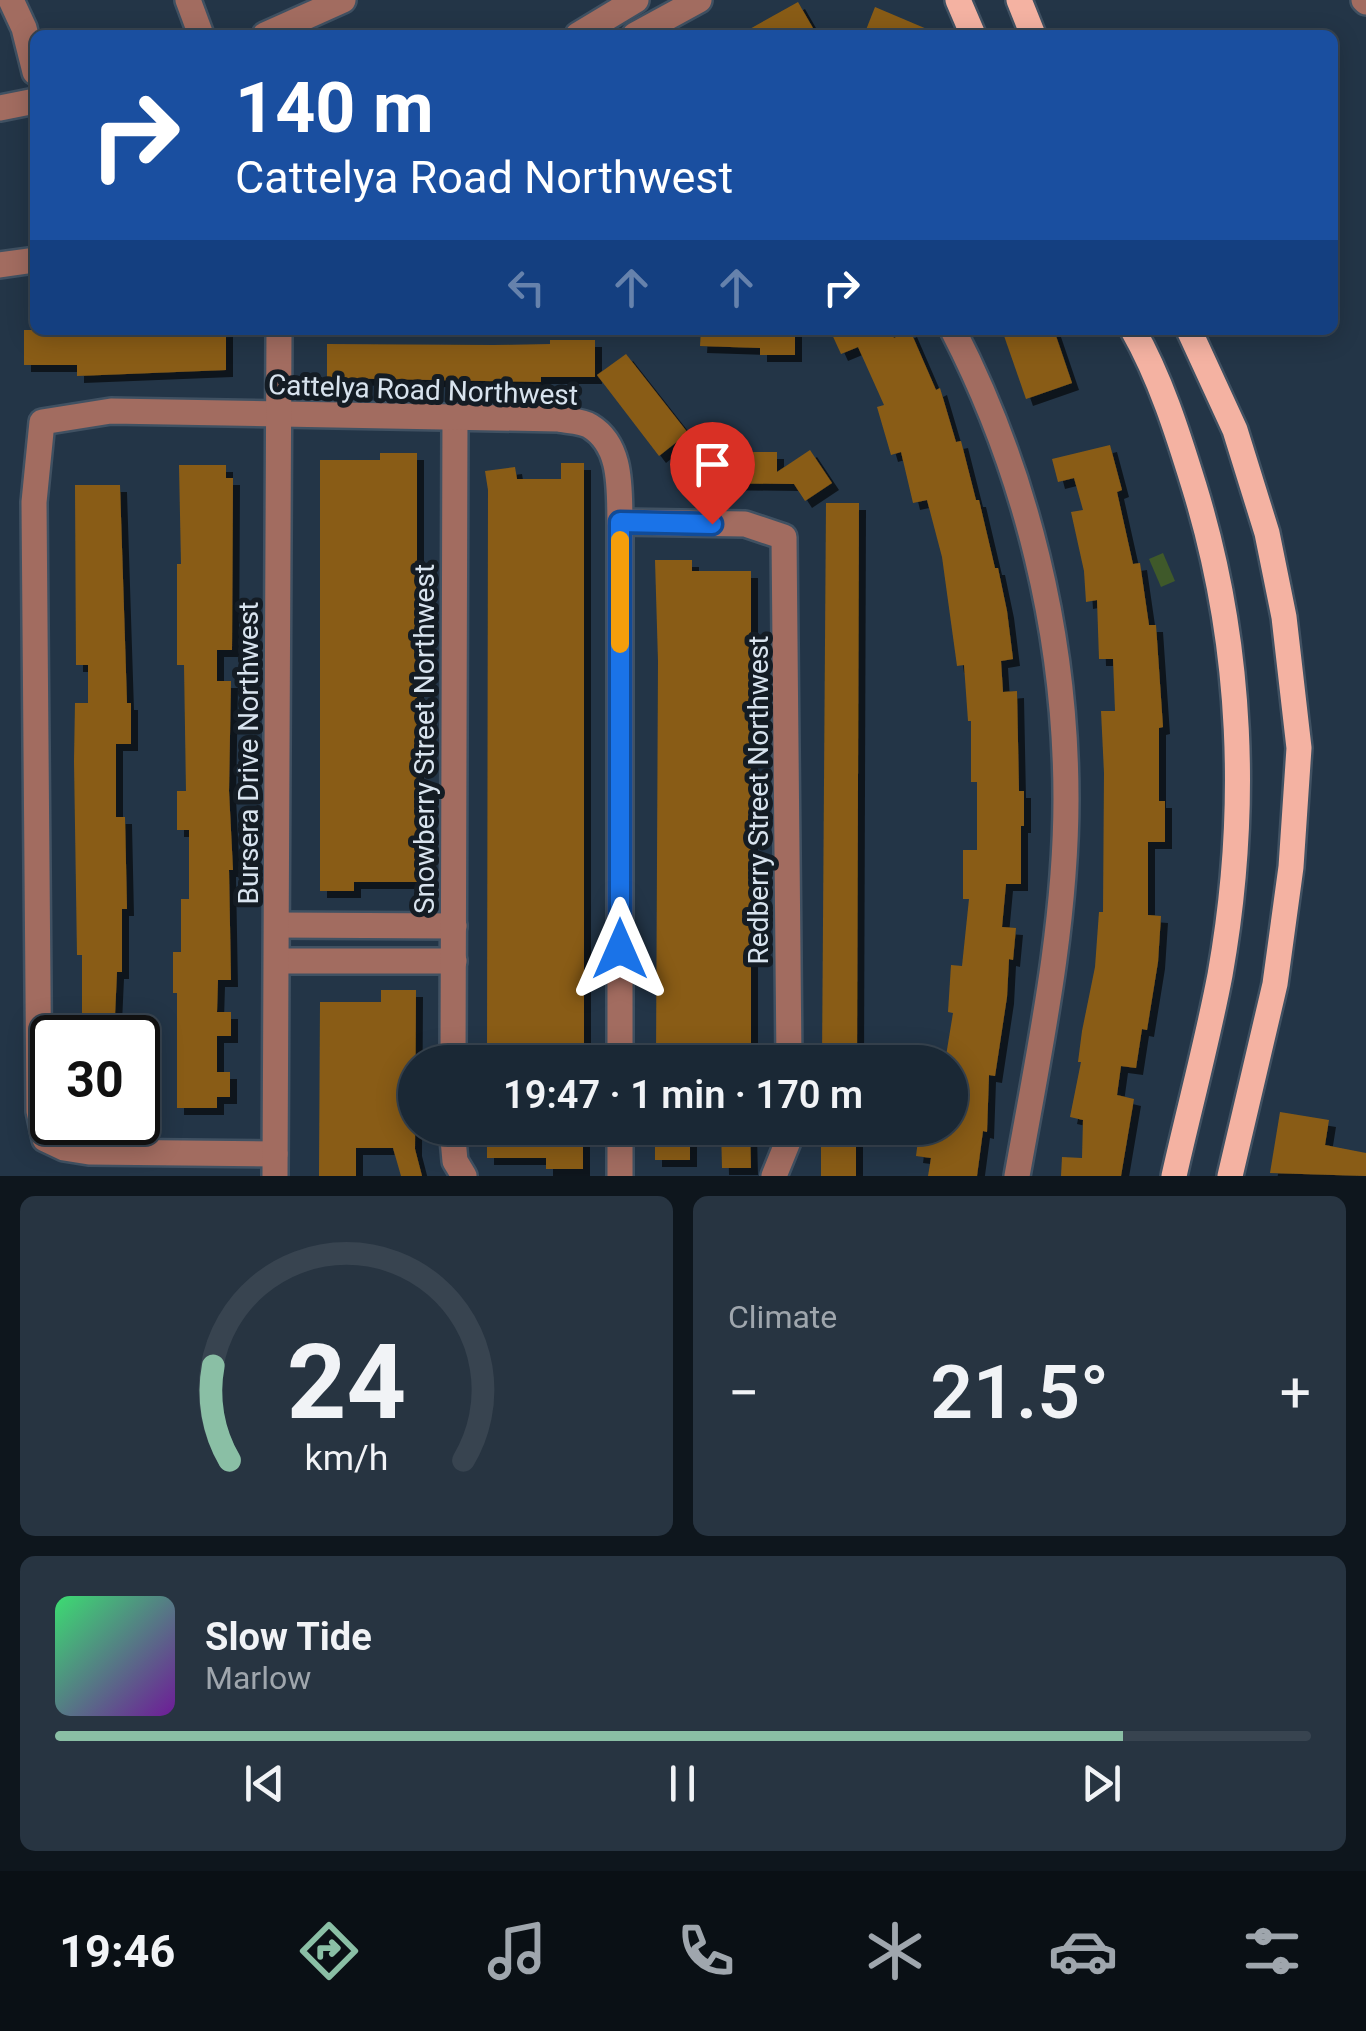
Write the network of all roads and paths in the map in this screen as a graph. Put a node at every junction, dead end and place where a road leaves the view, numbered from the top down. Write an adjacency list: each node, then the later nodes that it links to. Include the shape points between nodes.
1 (11, 0): 14 (street)
2 (188, 0): 8 (street)
3 (343, 0): 9 (street)
4 (636, 0): 10 (street)
5 (698, 0): 11 (street)
6 (958, 0): 12 (main road)
7 (1019, 0): 13 (main road)
8 (199, 30)
9 (276, 30)
10 (586, 30)
11 (644, 30)
12 (970, 30)
13 (1031, 30)
14 (30, 52)
15 (30, 103): 16 (street)
16 (0, 108)
17 (30, 261): 18 (street)
18 (0, 265)
19 (279, 335): 23 (street, Bursera Drive Northwest)
20 (956, 335): 40 (street, via 978,378 1025,511 1060,686 1066,800 1061,898)
21 (1135, 335): 41 (main road, via 1182,446 1211,542 1240,758 1220,976)
22 (1191, 335): 42 (main road, via 1235,430 1268,533 1299,748 1274,984)
23 (280, 414): 24 (street, Cattelya Road Northwest); 26 (street, Bursera Drive Northwest); 36 (street, Cattelya Road Northwest, via 111,412 42,422 34,502 44,1139 89,1152)
24 (454, 416): 25 (street, Cattelya Road Northwest, via 589,425 608,444 618,470); 27 (street, Snowberry Street Northwest)
25 (620, 522): 31 (street); 32 (street, Redberry Street Northwest, via 745,524 784,537)
26 (278, 925): 27 (street); 28 (street, Bursera Drive Northwest)
27 (454, 926): 29 (street, Snowberry Street Northwest)
28 (278, 961): 29 (street); 36 (street, Bursera Drive Northwest)
29 (454, 961): 30 (street, Snowberry Street Northwest)
30 (452, 1045)
31 (620, 1045)
32 (789, 1045)
33 (454, 1145): 37 (street)
34 (620, 1145): 38 (street)
35 (787, 1145): 39 (street)
36 (275, 1165)
37 (464, 1176)
38 (620, 1176)
39 (774, 1176)
40 (1017, 1176)
41 (1174, 1176)
42 (1230, 1176)

